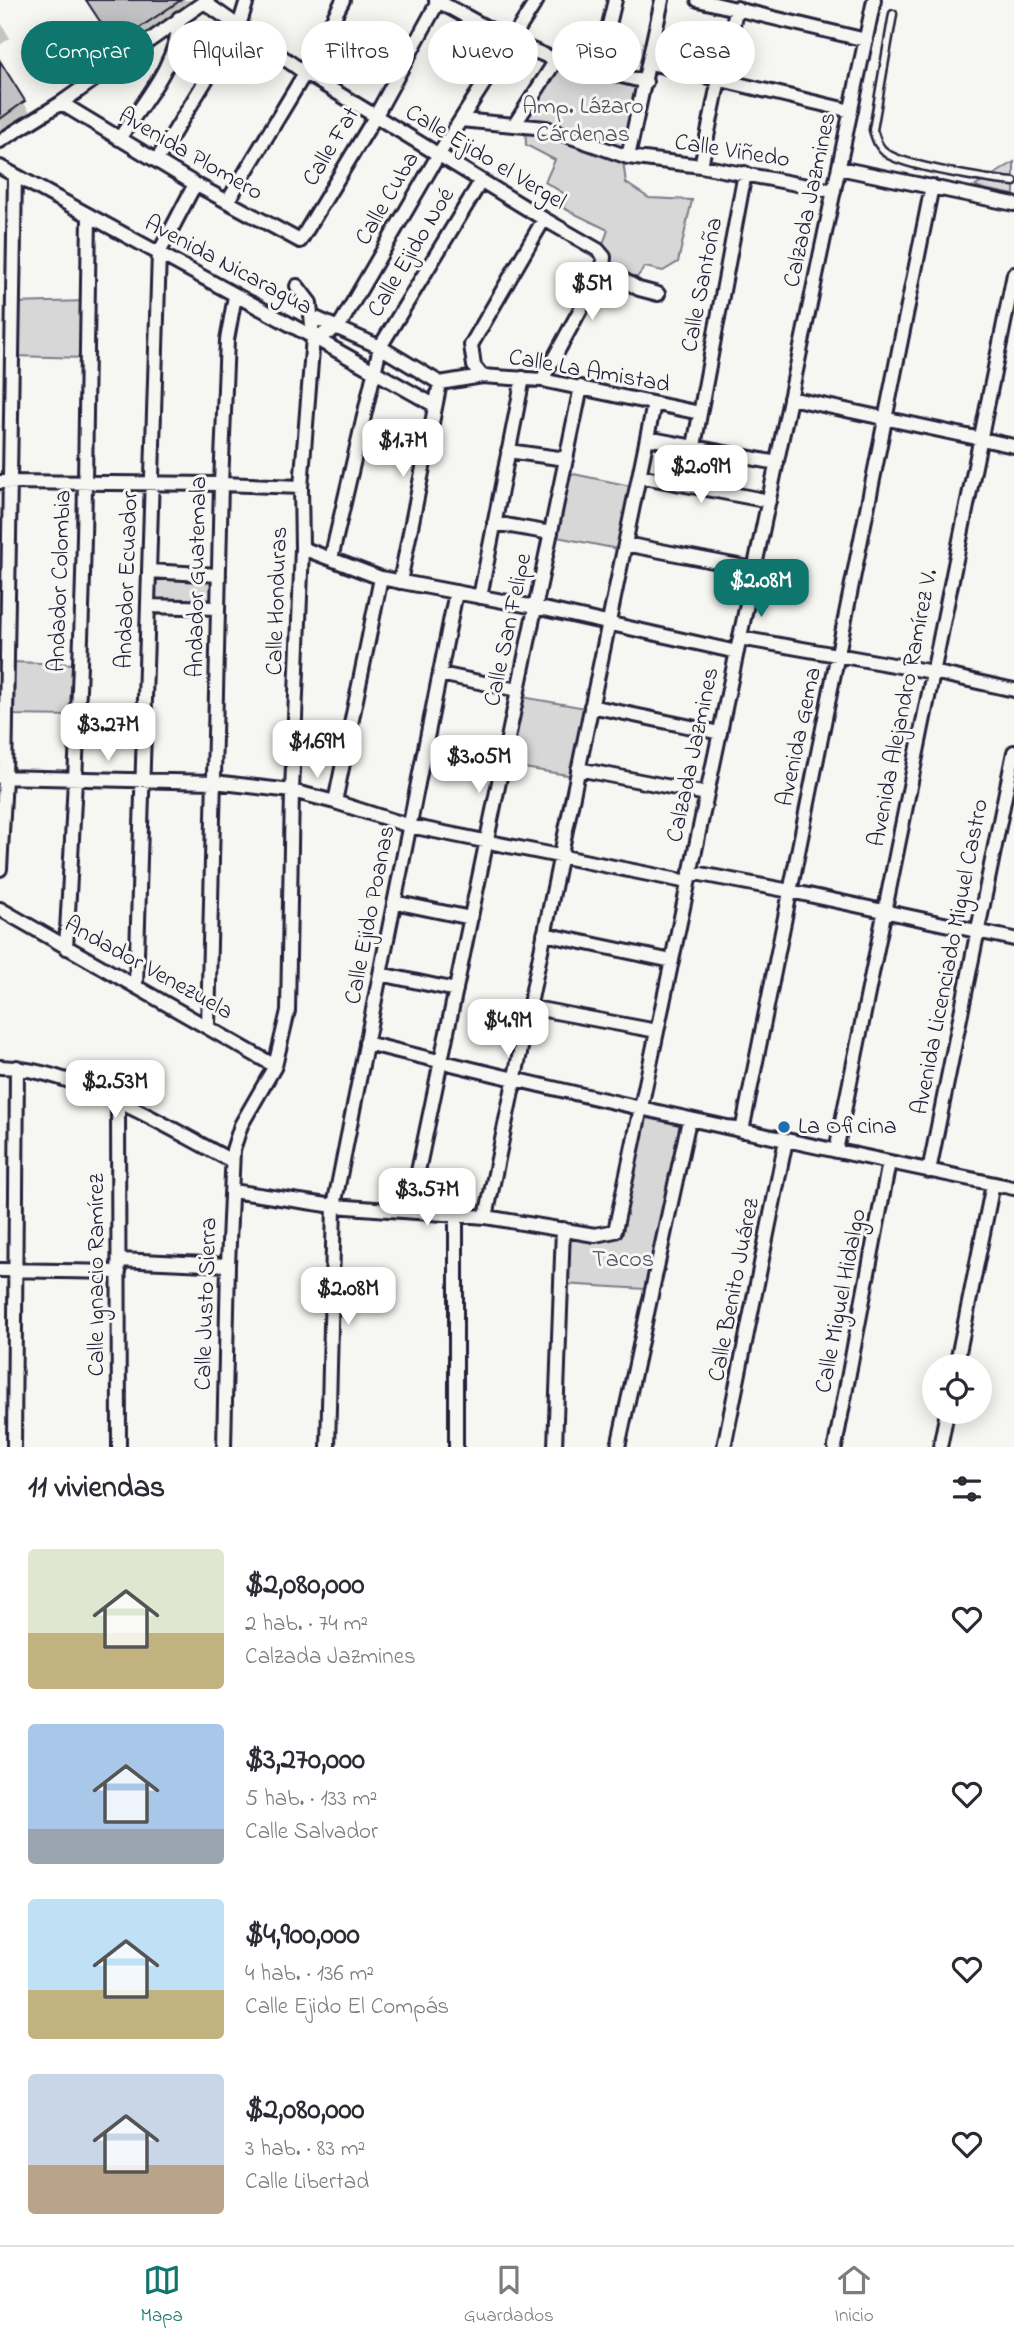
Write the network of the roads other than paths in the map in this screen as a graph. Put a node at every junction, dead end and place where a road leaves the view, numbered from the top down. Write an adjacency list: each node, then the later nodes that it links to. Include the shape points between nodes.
1 (247, 0): 14 (street)
2 (343, 0): 15 (street)
3 (438, 0): 16 (street); 34 (street, Calle Fat)
4 (537, 0): 17 (street, Calle Cuba)
5 (615, 0): 18 (street)
6 (662, 0): 21 (street)
7 (698, 0): 10 (street)
8 (874, 0): 20 (street, Calzada Jazmines)
9 (205, 1): 12 (street); 13 (street, Calle Ejido el Vergel)
10 (737, 8): 19 (street); 20 (street)
11 (893, 14): 48 (lane, via 873,130 877,145 902,160)
12 (179, 19): 32 (street); 37 (street, via 167,66)
13 (232, 21)
14 (241, 21)
15 (332, 21)
16 (475, 21)
17 (524, 21)
18 (610, 21)
19 (734, 21)
20 (866, 40): 33 (street, Calzada Jazmines)
21 (650, 63): 22 (street); 26 (street)
22 (655, 64)
23 (552, 66): 36 (street)
24 (301, 80): 52 (street)
25 (641, 81): 26 (street)
26 (646, 82): 40 (street)
27 (204, 84): 41 (street)
28 (322, 84): 34 (street, Calle Ejido el Vergel)
29 (484, 84): 35 (street, Calle Cuba)
30 (718, 84): 42 (street)
31 (740, 84): 33 (street)
32 (61, 103): 37 (street, Avenida Plomero); 38 (street)
33 (851, 111): 44 (street, Calzada Jazmines)
34 (375, 117): 39 (street, Calle Ejido el Vergel); 56 (street, Calle Fat)
35 (461, 120): 36 (street, Calle Viñedo); 39 (street, Calle Cuba)
36 (515, 124): 40 (street, Calle Viñedo, via 546,128)
37 (119, 139): 41 (street, Avenida Plomero)
38 (0, 141)
39 (439, 154): 47 (street, Calle Ejido el Vergel); 64 (street, Calle Cuba)
40 (628, 157): 42 (street, Calle Viñedo)
41 (158, 160): 49 (street, Avenida Plomero)
42 (701, 166): 45 (street, Calle Viñedo)
43 (0, 167): 46 (street, Avenida Nicaragua)
44 (839, 168): 50 (street); 51 (street, Calzada Jazmines)
45 (745, 173): 51 (street, Calle Viñedo); 76 (street, Calle Santoña)
46 (15, 175): 54 (street, Avenida Nicaragua); 86 (street)
47 (481, 180): 55 (street, Calle Ejido el Vergel); 66 (street, Calle Ejido Noé)
48 (1014, 182)
49 (195, 184): 52 (street, Avenida Plomero); 57 (street, Andador Ecuador)
50 (932, 186): 53 (street); 77 (street, Avenida Gema)
51 (834, 191): 73 (street, Calzada Jazmines)
52 (228, 201): 56 (street, Avenida Plomero)
53 (1014, 204)
54 (89, 216): 57 (street, Avenida Nicaragua); 87 (street, Andador Colombia)
55 (544, 219): 58 (street, Calle Ejido el Vergel, via 592,245); 68 (street, Calle La Amistad, via 471,345 474,366)
56 (300, 242)
57 (159, 253): 62 (street, Avenida Nicaragua); 88 (street, Andador Ecuador)
58 (604, 262): 61 (street, Calle Ejido el Vergel, via 639,289); 70 (street)
59 (1014, 274): 79 (street, Avenida Alejandro Ramírez V.)
60 (298, 286): 63 (street, Calle Honduras, via 310,303)
61 (658, 294)
62 (234, 296): 65 (street, Avenida Nicaragua); 89 (street, Andador Guatemala, via 227,341)
63 (312, 316): 64 (street); 65 (street, Calle Honduras)
64 (335, 327): 65 (street); 66 (street)
65 (313, 337): 67 (street, Avenida Nicaragua); 90 (street, Calle Honduras)
66 (380, 347): 67 (street, Calle Ejido Noé); 71 (street)
67 (374, 371): 75 (street, Avenida Nicaragua); 96 (street, Calle Ejido Noé)
68 (482, 376): 69 (street, Calle La Amistad); 71 (street)
69 (523, 377): 70 (street, Calle La Amistad); 82 (street)
70 (542, 380): 72 (street, Calle La Amistad)
71 (440, 383): 75 (street)
72 (581, 387): 74 (street, Calle La Amistad); 83 (street, Calle San Felipe)
73 (790, 398): 77 (street); 84 (street, Calzada Jazmines)
74 (654, 404): 76 (street, Calle La Amistad); 78 (street)
75 (434, 405): 101 (street)
76 (700, 413): 80 (street, Calle Santoña)
77 (885, 418): 79 (street); 110 (street, Avenida Gema)
78 (647, 438): 80 (street); 85 (street)
79 (981, 439): 81 (street); 111 (street, Avenida Alejandro Ramírez V.)
80 (694, 446): 84 (street)
81 (1014, 446)
82 (508, 451): 83 (street); 92 (street)
83 (566, 459): 93 (street, Calle San Felipe)
84 (777, 463): 91 (street, Calzada Jazmines)
85 (639, 476): 91 (street); 94 (street)
86 (5, 482): 87 (street); 121 (street)
87 (85, 483): 88 (street); 122 (street, Andador Colombia)
88 (153, 483): 89 (street); 98 (street, Andador Ecuador)
89 (221, 484): 90 (street); 99 (street, Andador Guatemala)
90 (301, 487): 95 (street, Calle Honduras)
91 (769, 501): 97 (street, Calzada Jazmines)
92 (494, 523): 93 (street); 103 (street)
93 (551, 533): 105 (street, Calle San Felipe)
94 (625, 544): 97 (street); 107 (street)
95 (302, 548): 96 (street); 125 (street, Calle Honduras)
96 (331, 559): 100 (street)
97 (754, 569): 108 (street, Calzada Jazmines)
98 (149, 571): 99 (street); 104 (street, Andador Ecuador)
99 (219, 576): 106 (street, Andador Guatemala)
100 (381, 578): 101 (street); 127 (street)
101 (400, 582): 102 (street)
102 (456, 592): 103 (street); 112 (street, Calle Ejido Poanas)
103 (480, 597): 105 (street)
104 (148, 606): 106 (street); 123 (street, Andador Ecuador)
105 (535, 607): 107 (street); 113 (street, Calle San Felipe)
106 (218, 608): 124 (street, Andador Guatemala)
107 (608, 623): 109 (street); 115 (street)
108 (740, 638): 109 (street, Calzada Jazmines); 110 (street)
109 (737, 652): 116 (street, Calzada Jazmines)
110 (838, 656): 111 (street); 133 (street, Avenida Gema)
111 (933, 672): 114 (street); 136 (street, Avenida Alejandro Ramírez V.)
112 (440, 674): 113 (street); 117 (street, Calle Ejido Poanas)
113 (518, 690): 119 (street, Calle San Felipe)
114 (1014, 690)
115 (591, 706): 116 (street); 120 (street)
116 (720, 733): 126 (street, Calzada Jazmines)
117 (426, 744): 119 (street); 128 (street, Calle Ejido Poanas)
118 (1014, 752): 138 (street, Avenida Licenciado Miguel Castro)
119 (503, 763): 129 (street, Calle San Felipe)
120 (578, 769): 126 (street); 130 (street)
121 (3, 778): 122 (street); 131 (street)
122 (75, 779): 123 (street); 141 (street, Andador Colombia)
123 (142, 780): 124 (street); 144 (street, Andador Ecuador)
124 (214, 782): 125 (street); 147 (street, Andador Guatemala)
125 (292, 791): 127 (street); 151 (street, Calle Honduras, via 289,1011)
126 (707, 794): 132 (street, Calzada Jazmines)
127 (335, 802): 128 (street)
128 (410, 826): 129 (street); 134 (street, Calle Ejido Poanas)
129 (487, 842): 130 (street); 137 (street, Calle San Felipe)
130 (560, 856): 132 (street); 139 (street)
131 (0, 869)
132 (689, 877): 133 (street); 142 (street, Calzada Jazmines)
133 (790, 891): 136 (street); 158 (street, Avenida Gema)
134 (394, 902): 137 (street); 143 (street, Calle Ejido Poanas)
135 (0, 909): 141 (street, Andador Venezuela)
136 (885, 911): 138 (street); 160 (street, Avenida Alejandro Ramírez V.)
137 (471, 918): 145 (street, Calle San Felipe)
138 (978, 932): 140 (street); 163 (street, Avenida Licenciado Miguel Castro)
139 (544, 934): 142 (street); 146 (street)
140 (1014, 939)
141 (66, 948): 144 (street, Andador Venezuela)
142 (671, 961): 148 (street, Calzada Jazmines)
143 (380, 974): 145 (street); 149 (street, Calle Ejido Poanas)
144 (136, 986): 147 (street, Andador Venezuela)
145 (456, 990): 150 (street, Calle San Felipe)
146 (529, 1007): 148 (street); 154 (street)
147 (208, 1027): 151 (street, Andador Venezuela)
148 (657, 1031): 156 (street, Calzada Jazmines)
149 (366, 1043): 150 (street); 167 (street, Calle Ejido Poanas)
150 (441, 1062): 154 (street); 168 (street, Calle San Felipe)
151 (275, 1066): 161 (street, Calle Honduras, via 241,1125)
152 (0, 1067): 153 (street)
153 (17, 1067): 155 (street, via 74,1083); 175 (street)
154 (514, 1077): 156 (street); 170 (street)
155 (118, 1102): 161 (street); 173 (street, Calle Ignacio Ramírez)
156 (640, 1110): 157 (street); 171 (street, Calzada Jazmines, via 615,1231 595,1235)
157 (689, 1120): 158 (street); 184 (street)
158 (742, 1131): 159 (street)
159 (786, 1140): 160 (street); 185 (street, Calle Benito Juárez)
160 (836, 1151): 162 (street)
161 (232, 1161): 166 (street, Calle Justo Sierra)
162 (889, 1162): 163 (street); 186 (street, Calle Miguel Hidalgo)
163 (929, 1171): 164 (street)
164 (993, 1184): 165 (street); 176 (street)
165 (1014, 1188)
166 (232, 1191): 167 (street); 172 (street, Calle Justo Sierra)
167 (334, 1206): 168 (street); 181 (street, Calle Ejido Poanas)
168 (410, 1210): 169 (street)
169 (456, 1214): 170 (street); 182 (street)
170 (486, 1217): 171 (street)
171 (563, 1229): 183 (street)
172 (228, 1265): 173 (street); 180 (street, Calle Justo Sierra)
173 (119, 1266): 175 (street); 179 (street, Calle Ignacio Ramírez)
174 (0, 1270): 175 (street)
175 (16, 1270): 178 (street)
176 (959, 1354)
177 (945, 1424): 187 (street)
178 (14, 1447)
179 (118, 1447)
180 (224, 1447)
181 (328, 1447)
182 (456, 1447)
183 (555, 1447)
184 (618, 1447)
185 (724, 1447)
186 (835, 1447)
187 (940, 1447)

